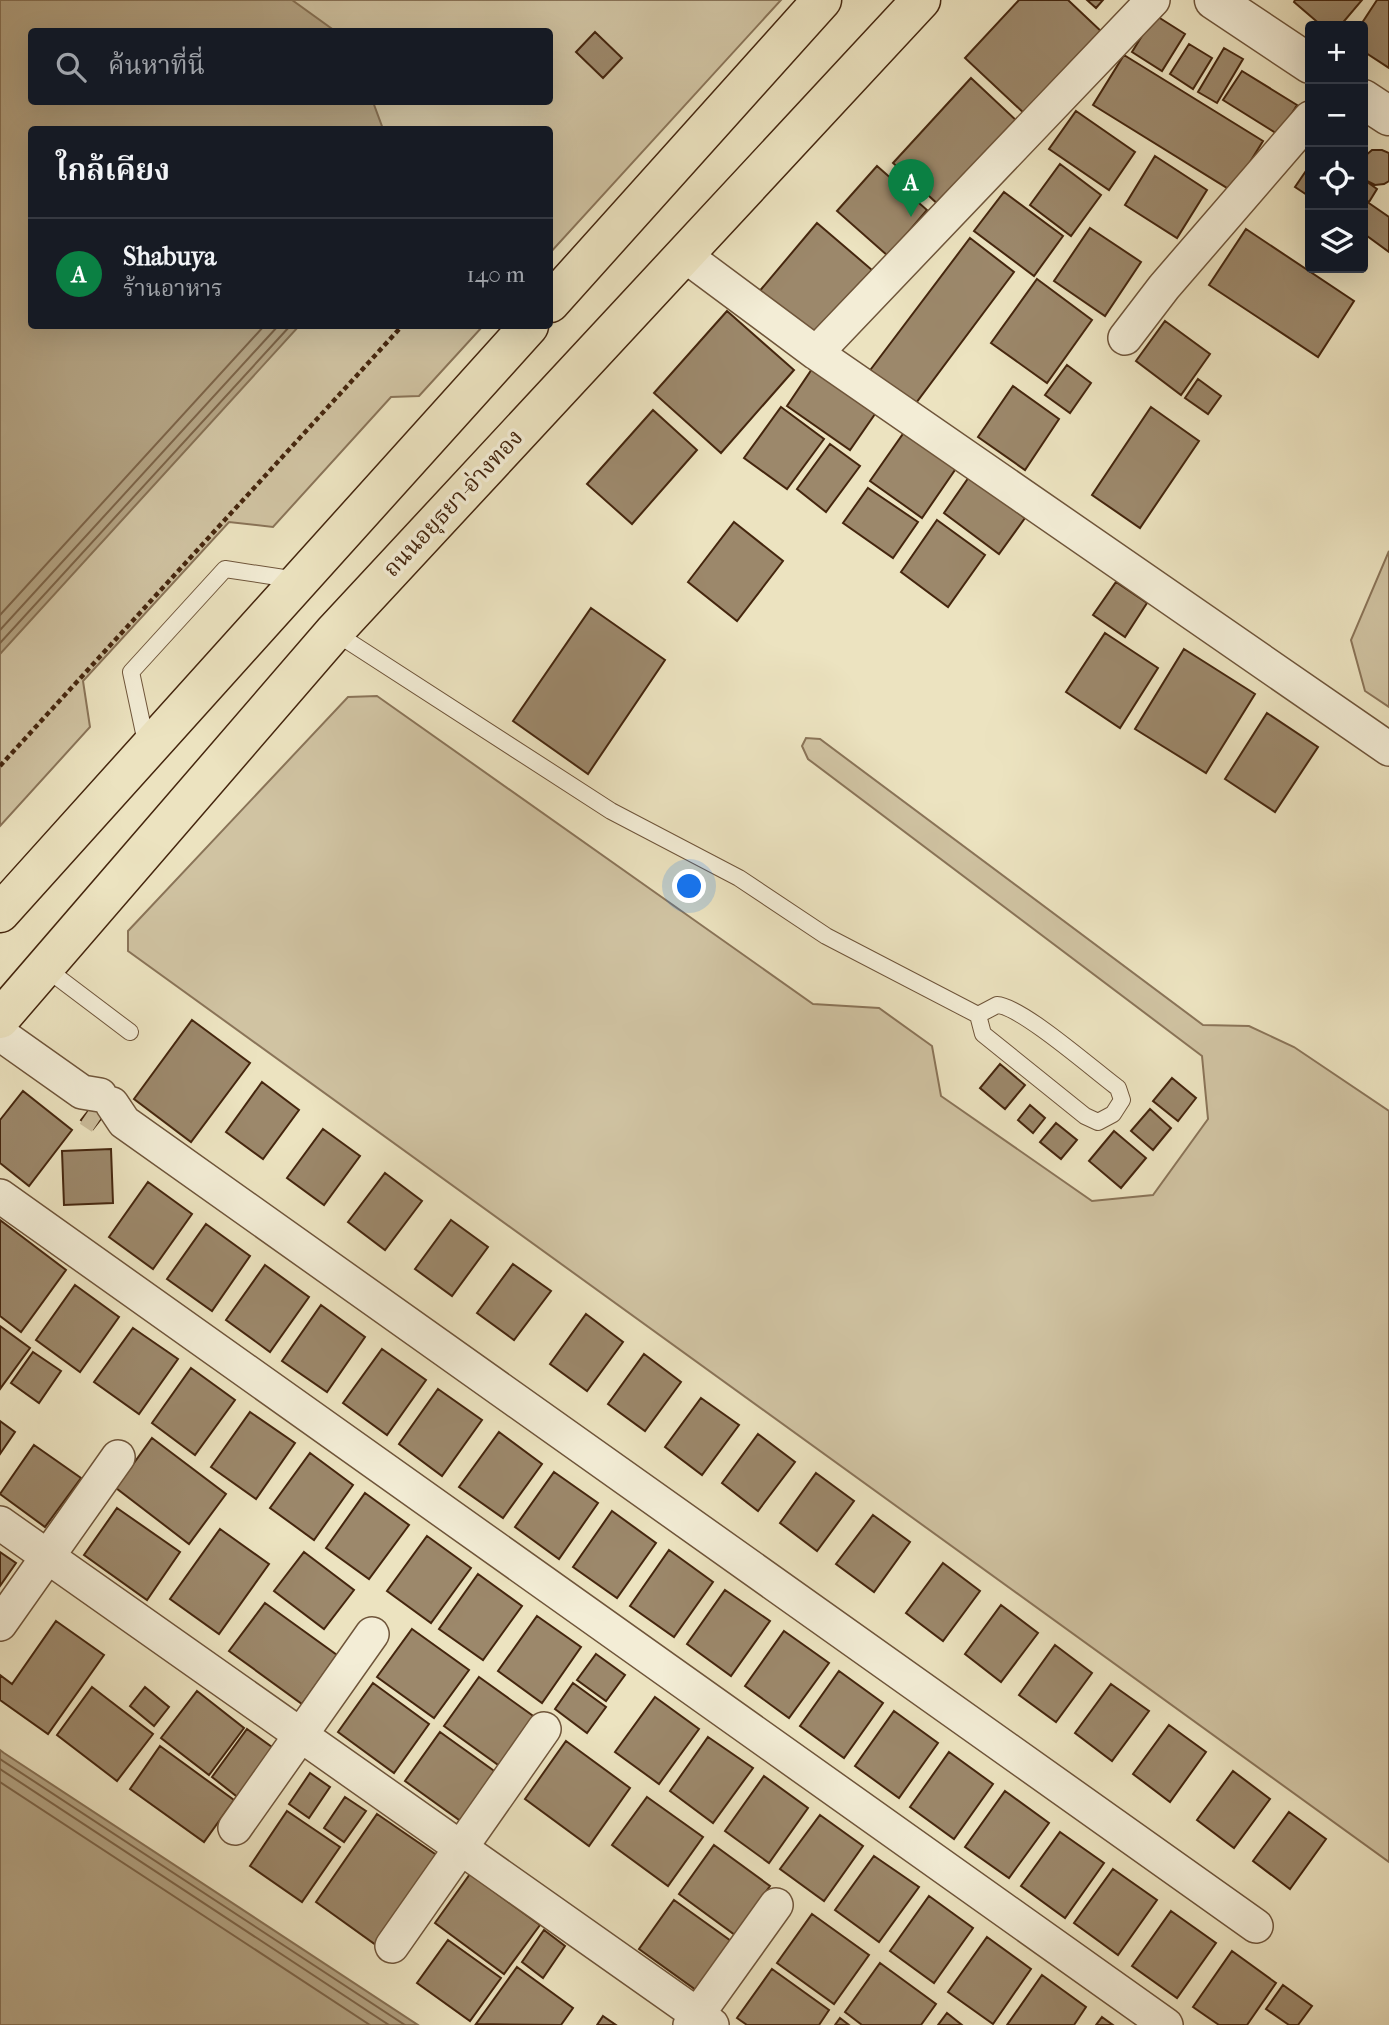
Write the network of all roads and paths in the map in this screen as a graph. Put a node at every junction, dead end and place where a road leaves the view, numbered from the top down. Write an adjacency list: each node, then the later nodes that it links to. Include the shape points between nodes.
1 (822, 0): 10 (main road)
2 (920, 0): 9 (main road, ถนนอยุธยา-อ่างทอง)
3 (1153, 0): 14 (street)
4 (1214, 0): 5 (street)
5 (1305, 61)
6 (1368, 102): 7 (street)
7 (1389, 116)
8 (1305, 124): 13 (street)
9 (683, 254): 14 (street); 16 (main road, ถนนอยุธยา-อ่างทอง)
10 (553, 300)
11 (399, 329): 19 (path)
12 (526, 329): 15 (main road)
13 (1125, 338)
14 (816, 353): 17 (street)
15 (300, 580): 18 (main road); 18 (lane, via 225,569 139,664 131,673)
16 (334, 632): 21 (main road, ถนนอยุธยา-อ่างทอง); 22 (lane, via 611,811 739,878 826,936)
17 (1389, 749)
18 (147, 750): 20 (main road)
19 (0, 766)
20 (0, 913)
21 (44, 967): 23 (main road, ถนนอยุธยา-อ่างทอง); 24 (lane)
22 (978, 1015): 22 (lane, via 983,1034 1085,1116 1098,1122 1113,1114 1122,1100 1118,1088 1022,1015 997,1005)
23 (0, 1019)
24 (131, 1032)
25 (0, 1034): 37 (street)
26 (0, 1196): 40 (street)
27 (118, 1457): 29 (street)
28 (0, 1523): 29 (street)
29 (48, 1557): 30 (street); 33 (street)
30 (0, 1624)
31 (372, 1634): 33 (street)
32 (544, 1729): 35 (street)
33 (301, 1735): 34 (street); 35 (street)
34 (235, 1828)
35 (461, 1848): 38 (street); 39 (street)
36 (776, 1905): 39 (street)
37 (1256, 1926)
38 (392, 1946)
39 (700, 2022)
40 (1166, 2025)

